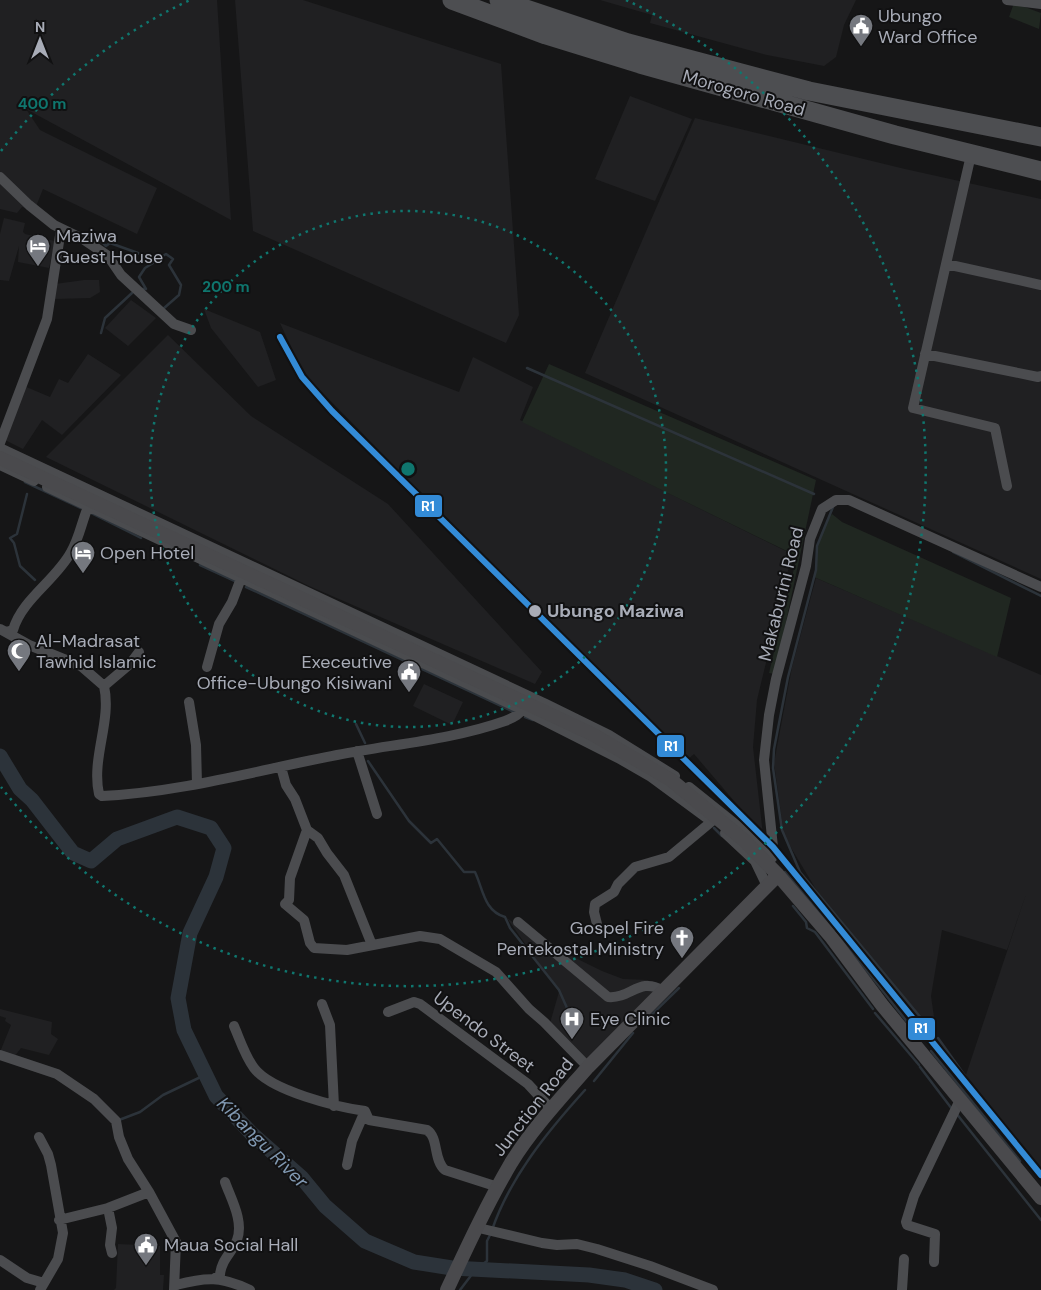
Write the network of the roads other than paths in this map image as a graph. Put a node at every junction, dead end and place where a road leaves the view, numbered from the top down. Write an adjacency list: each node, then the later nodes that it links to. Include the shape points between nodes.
1 (452, 0): 7 (highway, Morogoro Road, via 546,35 640,64)
2 (499, 0): 4 (highway, Morogoro Road)
3 (1007, 0): 5 (street)
4 (520, 3): 6 (highway, Morogoro Road, via 628,42 808,91)
5 (1041, 4)
6 (1041, 137)
7 (971, 154): 8 (highway, Morogoro Road); 11 (street)
8 (1041, 171)
9 (0, 177): 10 (street)
10 (60, 229): 13 (street, via 96,246 141,295 174,324); 16 (street, via 47,319)
11 (946, 264): 12 (street); 14 (street)
12 (1041, 285)
13 (191, 330)
14 (926, 354): 15 (street); 20 (street, via 913,408 995,428)
15 (1041, 376)
16 (0, 443)
17 (0, 448): 36 (street, via 609,735 661,766)
18 (0, 458): 22 (main road)
19 (0, 465): 21 (street)
20 (1007, 486)
21 (88, 507): 22 (street); 24 (street, via 72,550 32,599 13,630)
22 (242, 576): 26 (street, via 220,624); 29 (main road)
23 (1041, 587): 36 (street, Makaburini Road, via 848,500 836,500 822,509 810,539 769,716 764,760)
24 (3, 631): 27 (street, via 28,645 81,666)
25 (140, 652): 27 (street)
26 (207, 667)
27 (104, 686): 32 (street, via 97,778 99,794 134,794)
28 (189, 702): 32 (street)
29 (524, 706): 30 (street, via 504,721 443,737); 34 (main road, via 592,734 664,775)
30 (357, 752): 31 (street); 33 (street)
31 (281, 767): 32 (street); 35 (street)
32 (198, 784)
33 (377, 814)
34 (715, 819): 36 (main road); 37 (street, via 755,861); 39 (street, via 669,857 635,867 614,892 595,904)
35 (307, 830): 40 (street, via 318,838 344,875); 40 (street, via 290,878 289,900 285,904 304,920 314,948 346,950)
36 (773, 865): 37 (main road, Junction Road); 47 (main road)
37 (767, 886): 41 (main road, Junction Road)
38 (518, 922): 41 (street, via 608,997 622,996 650,984)
39 (597, 924)
40 (372, 945): 46 (street, via 432,936 487,965)
41 (662, 990): 46 (main road, Junction Road)
42 (322, 1004): 48 (street, via 330,1025)
43 (388, 1012): 49 (street, Upendo Street, via 414,1002 420,1004 528,1084)
44 (234, 1026): 48 (street, via 250,1062 263,1076)
45 (0, 1055): 54 (street, via 57,1074 94,1099 116,1121 125,1153)
46 (588, 1067): 49 (main road, Junction Road)
47 (960, 1100): 56 (main road); 64 (street, via 914,1196 906,1222 913,1228 935,1234)
48 (334, 1106): 50 (street)
49 (552, 1110): 55 (main road, Junction Road, via 512,1162)
50 (364, 1111): 52 (street, via 352,1140); 55 (street, via 369,1120 429,1131 440,1165 445,1170)
51 (39, 1137): 58 (street, via 51,1165)
52 (347, 1165)
53 (225, 1182): 65 (street, via 238,1216 238,1232 220,1265 220,1274)
54 (150, 1192): 57 (street); 68 (street, via 176,1242)
55 (496, 1192): 59 (main road, Junction Road); 60 (main road, Junction Road)
56 (1041, 1198)
57 (108, 1208): 58 (street); 61 (street)
58 (59, 1220): 67 (street, via 63,1233 58,1259)
59 (483, 1229): 60 (main road, Junction Road); 70 (street, via 557,1245 577,1244 597,1249)
60 (474, 1243): 66 (main road)
61 (112, 1253)
62 (904, 1258): 71 (street)
63 (0, 1260): 67 (street)
64 (934, 1262)
65 (215, 1278): 68 (street); 69 (street)
66 (454, 1286)
67 (42, 1287)
68 (175, 1287)
69 (250, 1290)
70 (713, 1290)
71 (902, 1290)

